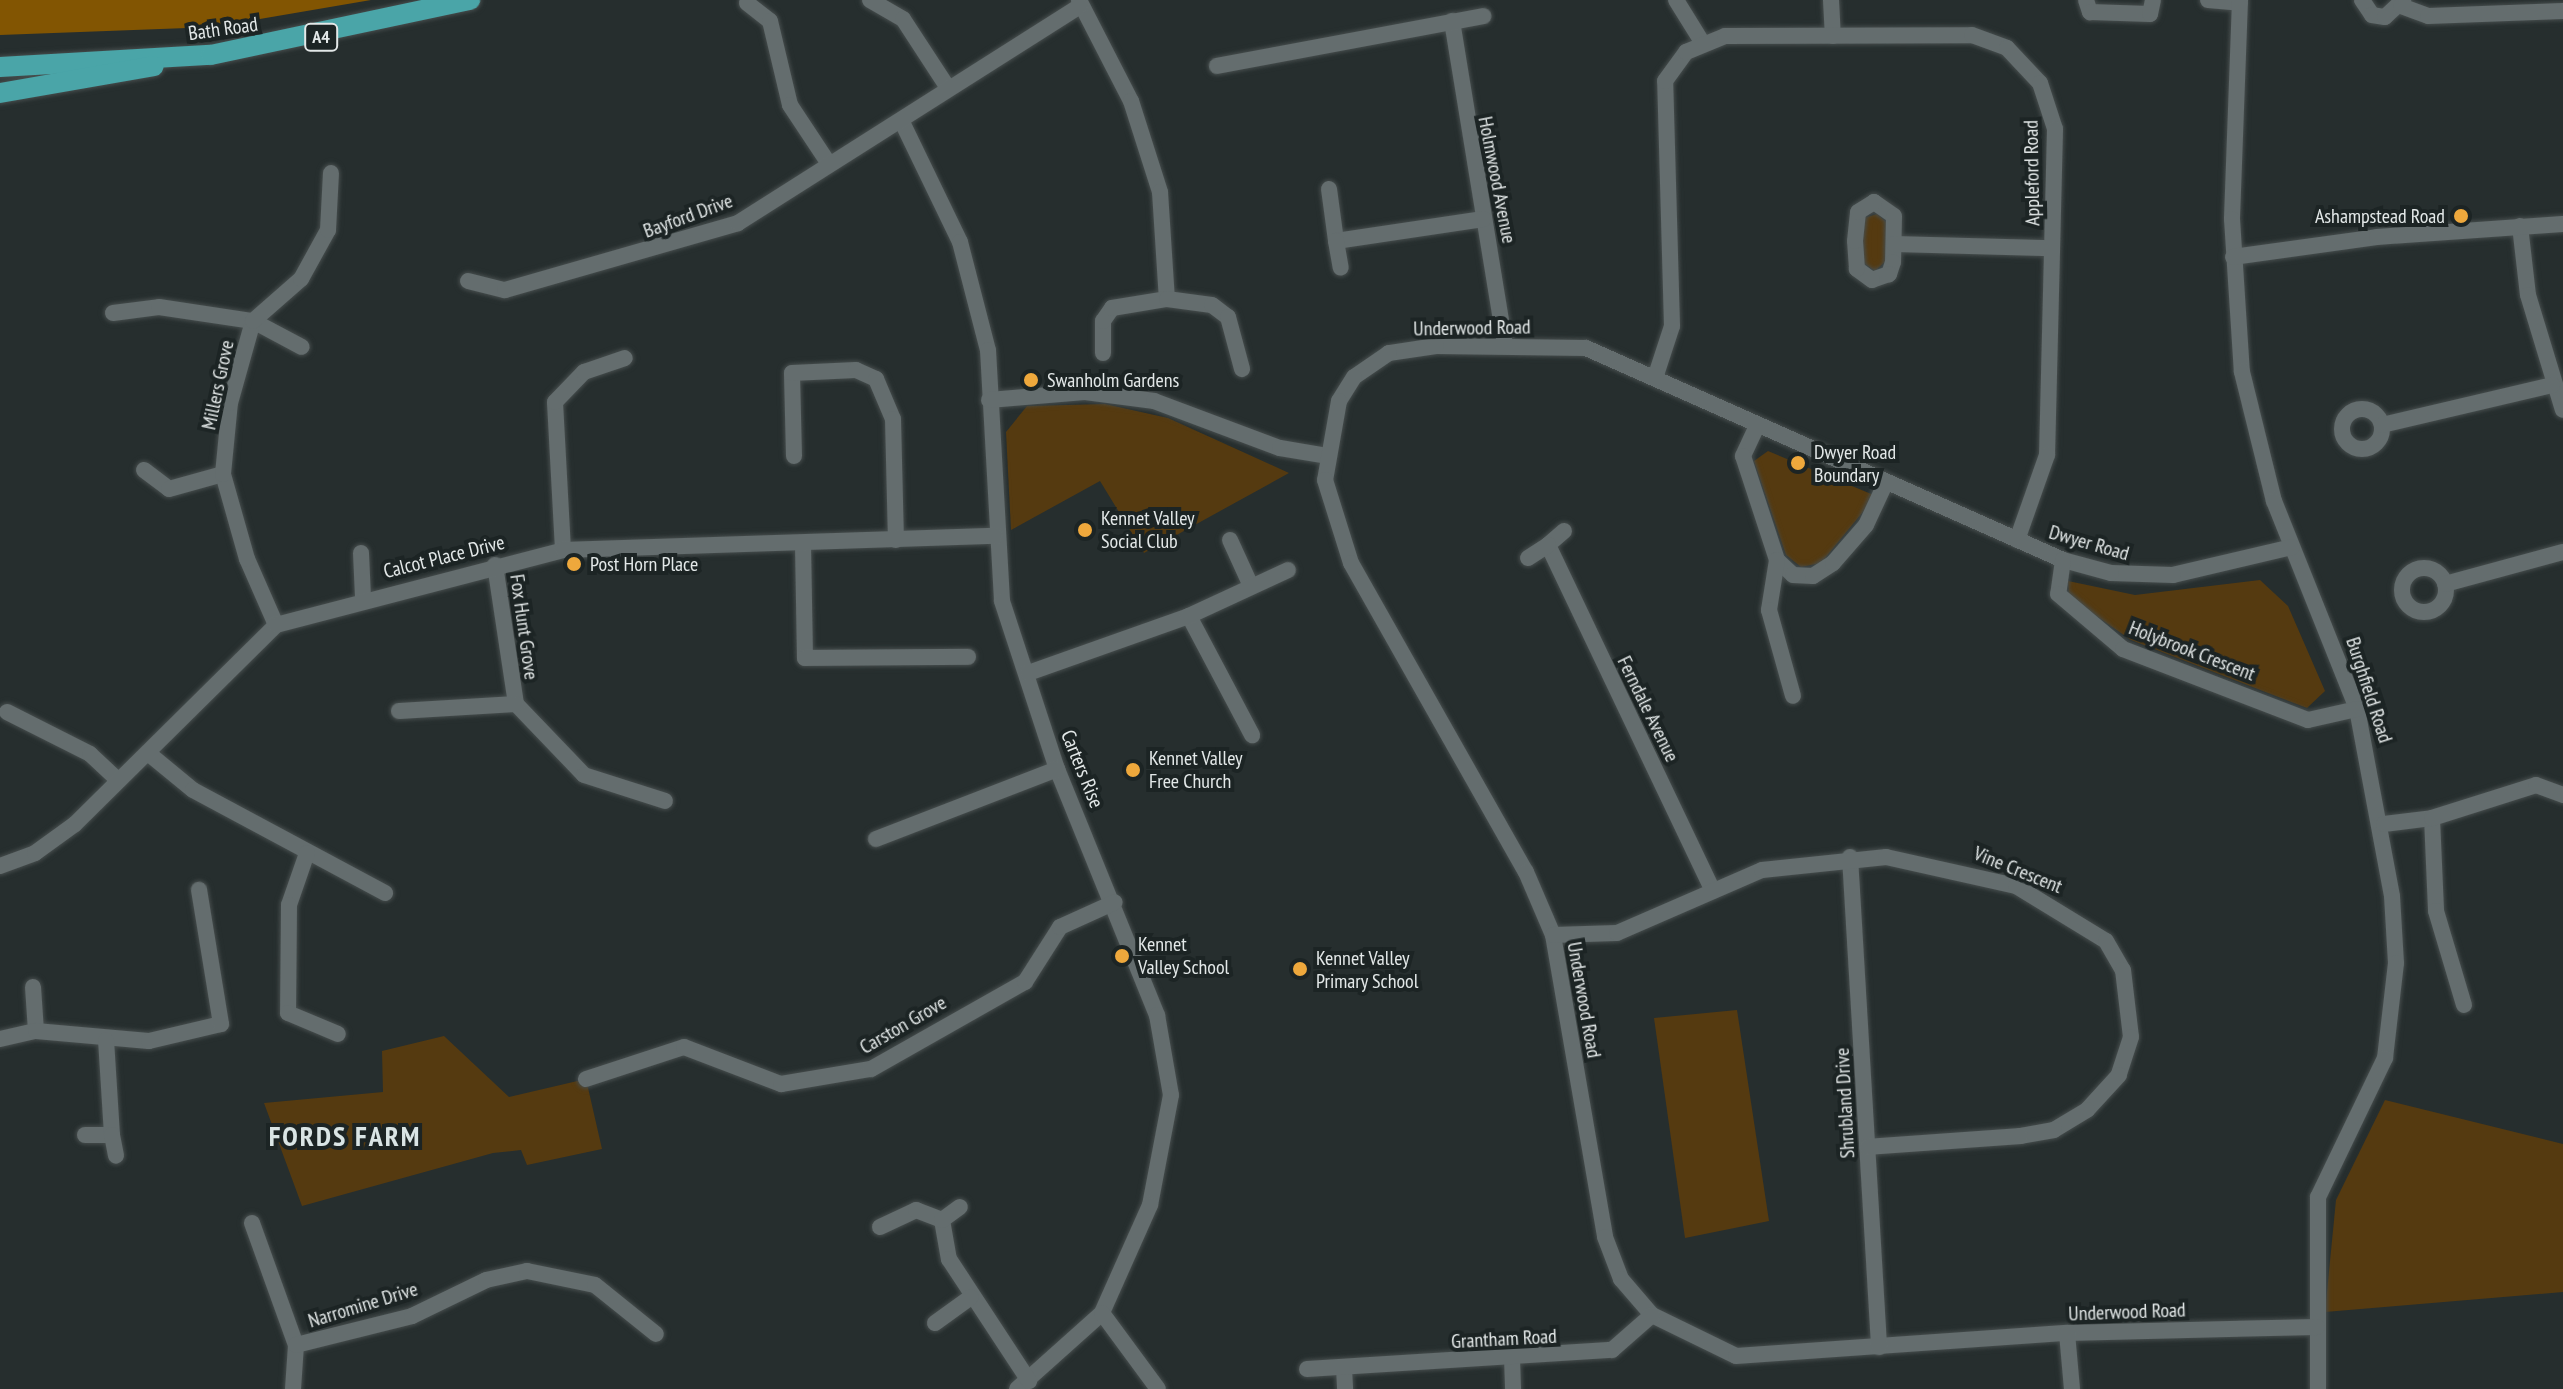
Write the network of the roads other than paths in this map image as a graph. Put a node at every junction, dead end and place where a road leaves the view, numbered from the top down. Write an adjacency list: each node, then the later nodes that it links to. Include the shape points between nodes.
1 (470, 0): 18 (main road, Bath Road / A4, via 331,35)
2 (870, 0): 21 (street, via 903,19)
3 (1676, 0): 17 (street)
4 (1831, 0): 16 (street)
5 (2086, 0): 6 (street, via 2090,12 2150,14)
6 (2153, 0)
7 (2208, 0): 9 (street)
8 (2362, 0): 12 (street, via 2378,17)
9 (2240, 1): 33 (street, Burghfield Road)
10 (747, 3): 24 (street, via 770,21 790,105)
11 (1079, 3): 21 (street, Bayford Drive); 36 (street, via 1131,101 1160,192)
12 (2402, 3): 13 (street, via 2428,16)
13 (2563, 11)
14 (1483, 16): 15 (street)
15 (1452, 21): 19 (street); 27 (street, Holmwood Avenue)
16 (1833, 36): 17 (street, Appleford Road); 32 (street, Appleford Road, via 1972,35 2028,66 2055,129)
17 (1702, 42): 44 (street, via 1665,81 1672,326)
18 (169, 60): 20 (main road, Bath Road / A4); 22 (main road, Bath Road / A4)
19 (1217, 66)
20 (0, 67)
21 (946, 85): 23 (street, Bayford Drive)
22 (0, 93)
23 (902, 122): 24 (street, Bayford Drive); 46 (street, Carters Rise, via 960,242 988,350)
24 (827, 161): 35 (street, Bayford Drive, via 738,223 505,290)
25 (331, 173): 38 (street, Millers Grove, via 328,230 301,279)
26 (1329, 189): 30 (street)
27 (1483, 219): 30 (street); 39 (street, Holmwood Avenue)
28 (2563, 224): 29 (street)
29 (2520, 226): 33 (street); 45 (street)
30 (1336, 241): 34 (street)
31 (1894, 244): 32 (street)
32 (2052, 248): 59 (street, Appleford Road, via 2047,455)
33 (2233, 257): 62 (street, Burghfield Road, via 2251,425)
34 (1341, 268)
35 (468, 281)
36 (1167, 299): 41 (street, via 1112,308 1103,321); 43 (street, via 1212,305 1228,317)
37 (113, 313): 38 (street, via 159,307)
38 (253, 321): 40 (street); 53 (street, Millers Grove, via 230,403)
39 (1505, 346): 44 (street, Underwood Road, via 1586,348); 51 (street, Underwood Road, via 1408,348 1370,363 1339,401)
40 (302, 347)
41 (1103, 353)
42 (625, 358): 63 (street, via 584,372 555,402)
43 (1242, 369)
44 (1655, 378): 49 (street, Dwyer Road)
45 (2552, 385): 47 (street); 48 (street)
46 (989, 400): 51 (street, via 1085,392 1154,401 1280,448); 56 (street, Carters Rise)
47 (2563, 410)
48 (2382, 425)
49 (1756, 428): 54 (street, Dwyer Road); 67 (street, via 1743,456)
50 (794, 456): 57 (street, via 792,373 856,370 876,379 893,419)
51 (1328, 456): 99 (street, Underwood Road, via 1327,499 1351,563 1526,872)
52 (144, 470): 53 (street, via 169,489)
53 (223, 474): 75 (street, Millers Grove)
54 (1885, 484): 59 (street, Dwyer Road); 67 (street, via 1866,525 1813,576 1793,575)
55 (1564, 531): 61 (street)
56 (995, 536): 57 (street, Calcot Place Drive); 77 (street, Carters Rise, via 1002,601)
57 (896, 540): 60 (street, Calcot Place Drive)
58 (1230, 540): 72 (street)
59 (2017, 540): 68 (street, Dwyer Road)
60 (803, 544): 63 (street, Calcot Place Drive); 76 (street, via 805,658)
61 (1548, 545): 66 (street); 96 (street, Ferndale Avenue)
62 (2292, 547): 68 (street, Dwyer Road, via 2173,575 2111,573); 80 (street, Burghfield Road)
63 (563, 550): 69 (street, Calcot Place Drive)
64 (2563, 552): 71 (street)
65 (361, 553): 73 (street)
66 (1528, 558)
67 (1777, 560): 78 (street, via 1769,610)
68 (2063, 560): 80 (street, Holybrook Crescent, via 2058,594 2123,649 2308,720)
69 (495, 565): 73 (street, Calcot Place Drive); 79 (street, Fox Hunt Grove)
70 (1288, 570): 72 (street)
71 (2445, 584)
72 (1251, 586): 74 (street)
73 (363, 597): 75 (street, Calcot Place Drive)
74 (1189, 616): 77 (street); 83 (street)
75 (276, 625): 84 (street, Calcot Place Drive)
76 (968, 657)
77 (1028, 673): 85 (street, Carters Rise)
78 (1793, 696)
79 (516, 704): 81 (street); 88 (street, Fox Hunt Grove, via 584,775)
80 (2357, 709): 90 (street, Burghfield Road)
81 (399, 711)
82 (7, 712): 86 (street, via 90,754)
83 (1252, 735)
84 (148, 753): 86 (street, Calcot Place Drive); 92 (street, via 193,790)
85 (1057, 769): 91 (street); 98 (street, Carters Rise)
86 (117, 779): 94 (street, Calcot Place Drive, via 65,831)
87 (2563, 795): 89 (street, via 2536,785)
88 (665, 801)
89 (2432, 818): 90 (street); 101 (street, via 2436,911)
90 (2384, 824): 119 (street, Burghfield Road, via 2396,963 2393,1018 2378,1079 2318,1197)
91 (876, 839)
92 (307, 853): 97 (street); 103 (street, via 289,905 288,1013)
93 (1850, 857): 96 (street, Vine Crescent, via 1762,870); 109 (street, Shrubland Drive); 109 (street, Vine Crescent, via 1953,867 2073,914 2106,941 2132,1003 2119,1075 2087,1110 2054,1130)
94 (0, 866)
95 (199, 890): 105 (street, via 221,1024 149,1041)
96 (1713, 891): 99 (street, Vine Crescent, via 1617,933)
97 (385, 893)
98 (1115, 902): 106 (street, Carston Grove, via 1060,927 1025,982 871,1069 781,1084 684,1047); 116 (street, Carters Rise, via 1157,1015 1171,1095 1150,1205)
99 (1553, 935): 117 (street, Underwood Road, via 1605,1237 1621,1279)
100 (33, 987): 102 (street)
101 (2464, 1005)
102 (36, 1031): 104 (street); 105 (street)
103 (338, 1034)
104 (0, 1039)
105 (106, 1040): 108 (street)
106 (586, 1079)
107 (85, 1135): 108 (street)
108 (112, 1135): 110 (street)
109 (1867, 1147): 123 (street, Shrubland Drive)
110 (116, 1156)
111 (960, 1207): 112 (street)
112 (942, 1220): 114 (street, via 916,1210); 115 (street, via 949,1259)
113 (252, 1223): 122 (street)
114 (880, 1227)
115 (971, 1297): 118 (street); 127 (street)
116 (1102, 1313): 127 (street, Carters Rise); 129 (street)
117 (1652, 1315): 123 (street, Underwood Road, via 1736,1356); 124 (street, Grantham Road, via 1612,1350)
118 (935, 1323)
119 (2317, 1327): 120 (street, Underwood Road); 133 (street, Burghfield Road)
120 (2067, 1333): 123 (street, Underwood Road); 132 (street)
121 (656, 1334): 122 (street, Narromine Drive, via 595,1285 527,1271 486,1280 412,1316)
122 (296, 1345): 128 (street)
123 (1879, 1347)
124 (1512, 1358): 125 (street, Grantham Road); 131 (street)
125 (1344, 1368): 126 (street, Grantham Road); 130 (street)
126 (1307, 1369)
127 (1023, 1385)
128 (293, 1389)
129 (1158, 1389)
130 (1345, 1389)
131 (1513, 1389)
132 (2072, 1389)
133 (2318, 1389)

